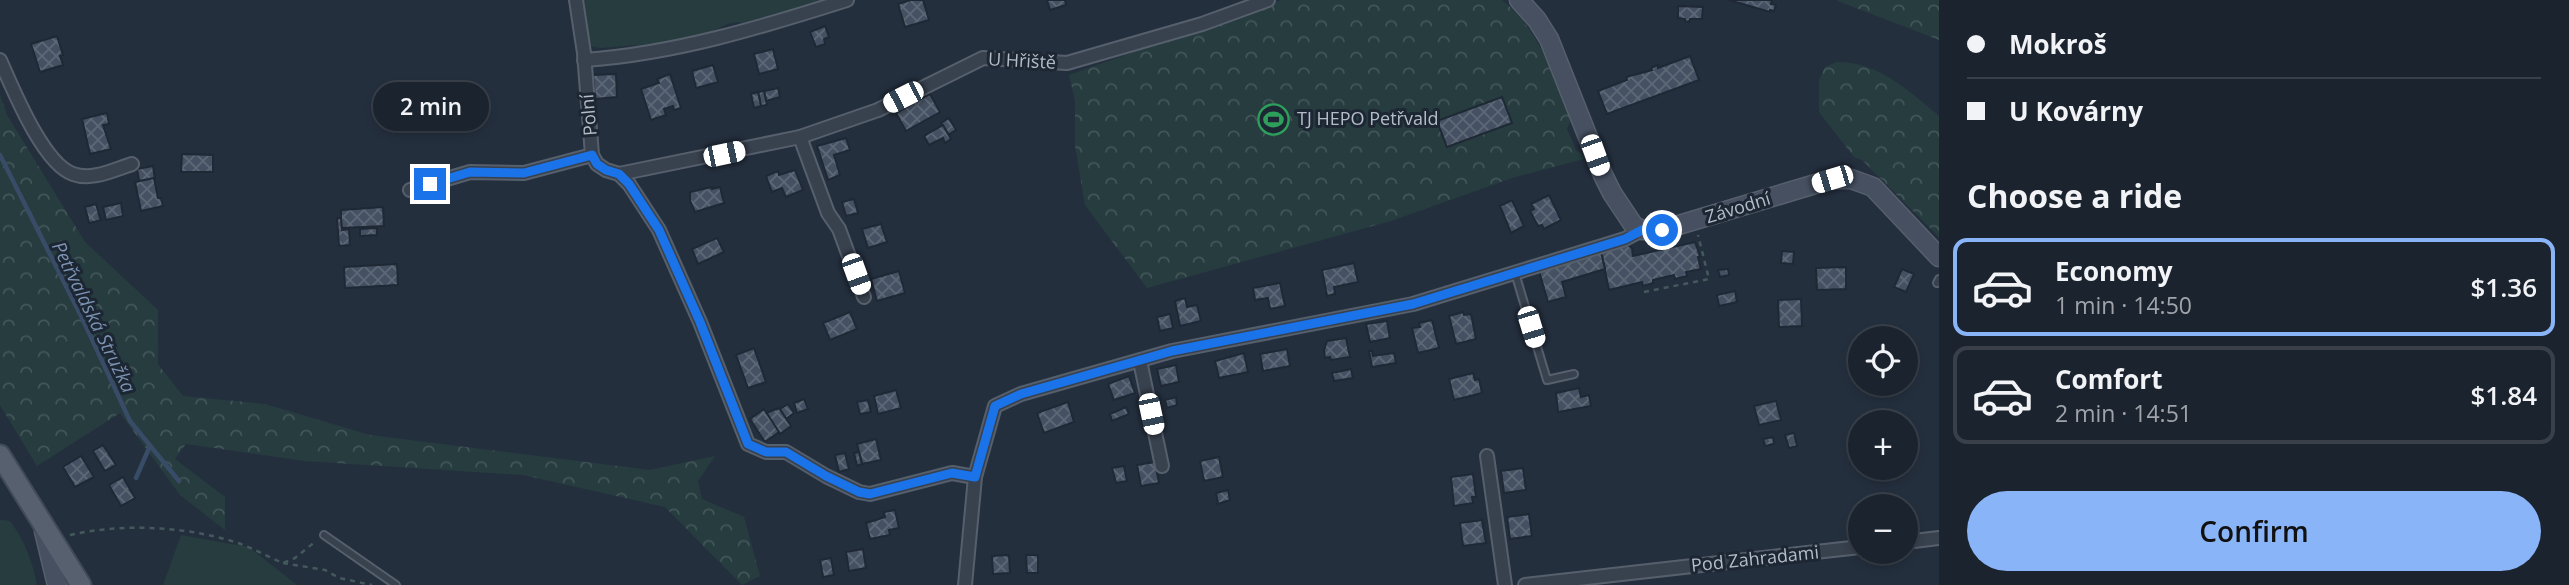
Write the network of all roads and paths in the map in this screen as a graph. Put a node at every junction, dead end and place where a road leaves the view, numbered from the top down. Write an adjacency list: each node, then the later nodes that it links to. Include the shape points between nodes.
1 (576, 0): 6 (street, Polní)
2 (847, 0): 6 (street, via 668,50)
3 (1268, 0): 7 (street, U Hřiště, via 1067,63 982,58 878,110)
4 (1519, 0): 13 (street, via 1549,39 1612,194 1628,220)
5 (0, 60): 9 (street, via 51,158 72,174 94,177)
6 (584, 60): 8 (street, Polní)
7 (800, 137): 10 (street, U Hřiště); 17 (street)
8 (592, 155): 10 (street, Polní, via 597,164); 11 (street, via 524,173 470,172)
9 (132, 164)
10 (619, 174): 23 (street, Polní, via 640,197 659,230 748,444 766,452 786,452 826,476 870,494 952,473)
11 (410, 190)
12 (1695, 222): 13 (street, Závodní); 14 (street, Závodní, via 1832,179 1851,179 1873,187); 16 (path, via 1709,279)
13 (1642, 230): 15 (street)
14 (1939, 257)
15 (1515, 273): 18 (street, via 1413,304); 19 (lane, via 1547,380)
16 (1644, 292)
17 (864, 297)
18 (1140, 361): 22 (street); 23 (street, via 1021,394 995,406)
19 (1574, 374)
20 (0, 455): 24 (main road)
21 (1488, 456): 36 (street)
22 (1163, 467)
23 (975, 477): 35 (street)
24 (43, 524): 28 (main road); 31 (street)
25 (324, 535): 30 (path); 34 (lane)
26 (1939, 538): 27 (street)
27 (1918, 541)
28 (55, 543): 30 (path, via 71,534 101,531 186,530 239,543); 32 (main road)
29 (1848, 548): 37 (street, Pod Zahradami)
30 (283, 563): 33 (path)
31 (57, 585)
32 (81, 585)
33 (372, 585)
34 (397, 585)
35 (965, 585)
36 (1505, 585)
37 (1525, 585)

